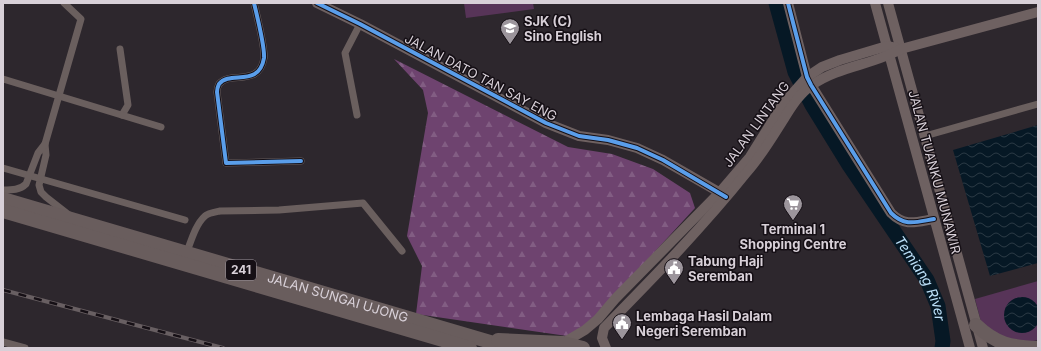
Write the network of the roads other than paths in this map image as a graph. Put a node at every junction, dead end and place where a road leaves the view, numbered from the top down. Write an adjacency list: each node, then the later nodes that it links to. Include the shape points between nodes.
1 (64, 3): 14 (street, via 80,19)
2 (254, 3): 21 (street, via 264,58 260,69 252,76 224,80 219,84 217,92 226,163)
3 (317, 3): 8 (main road, JALAN DATO TAN SAY ENG)
4 (788, 3): 13 (main road)
5 (875, 3): 11 (main road, JALAN TUANKU MUNAWIR)
6 (888, 3): 10 (main road, JALAN TUANKU MUNAWIR)
7 (1038, 12): 10 (main road, JALAN LINTANG)
8 (360, 24): 17 (street, via 345,53); 26 (main road, JALAN DATO TAN SAY ENG, via 546,123 579,136 638,148)
9 (120, 49): 16 (street, via 128,105)
10 (901, 49): 11 (main road, JALAN LINTANG); 19 (main road, JALAN TUANKU MUNAWIR)
11 (888, 51): 13 (main road, JALAN LINTANG); 29 (main road, JALAN TUANKU MUNAWIR)
12 (3, 79): 14 (street)
13 (806, 83): 26 (main road, JALAN LINTANG, via 794,97 783,104); 29 (main road, via 890,213 903,222 914,223)
14 (59, 96): 16 (street); 20 (street)
15 (1038, 104): 19 (street)
16 (122, 115): 18 (street)
17 (357, 115)
18 (161, 127)
19 (925, 136): 36 (main road, JALAN TUANKU MUNAWIR)
20 (45, 144): 23 (street, via 38,153); 24 (street, via 46,155)
21 (301, 161)
22 (3, 168): 23 (street)
23 (30, 176): 24 (street); 25 (street, via 23,187)
24 (40, 179): 30 (street); 31 (street, via 41,192)
25 (3, 190)
26 (723, 194): 34 (main road, JALAN LINTANG); 35 (main road, JALAN LINTANG, via 679,251)
27 (3, 199): 31 (highway, JALAN SUNGAI UJONG / 241)
28 (3, 211): 39 (highway, JALAN SUNGAI UJONG / 241)
29 (934, 219): 44 (main road, JALAN TUANKU MUNAWIR)
30 (185, 220)
31 (77, 221): 33 (highway, JALAN SUNGAI UJONG / 241)
32 (402, 251): 33 (street, via 362,203 214,212 206,215 200,222)
33 (186, 254): 39 (highway, JALAN SUNGAI UJONG / 241)
34 (616, 299): 35 (main road, via 616,307); 38 (main road, JALAN LINTANG, via 598,319)
35 (625, 306): 43 (main road, JALAN LINTANG, via 604,328 602,338)
36 (976, 325): 45 (main road, JALAN TUANKU MUNAWIR); 46 (highway, via 987,335 1008,345)
37 (3, 342): 40 (street)
38 (563, 343): 39 (highway, via 519,340); 42 (highway)
39 (475, 344): 41 (highway, JALAN SUNGAI UJONG / 241)
40 (25, 348)
41 (511, 348)
42 (583, 348)
43 (606, 348)
44 (970, 348)
45 (983, 348)
46 (1037, 348)

